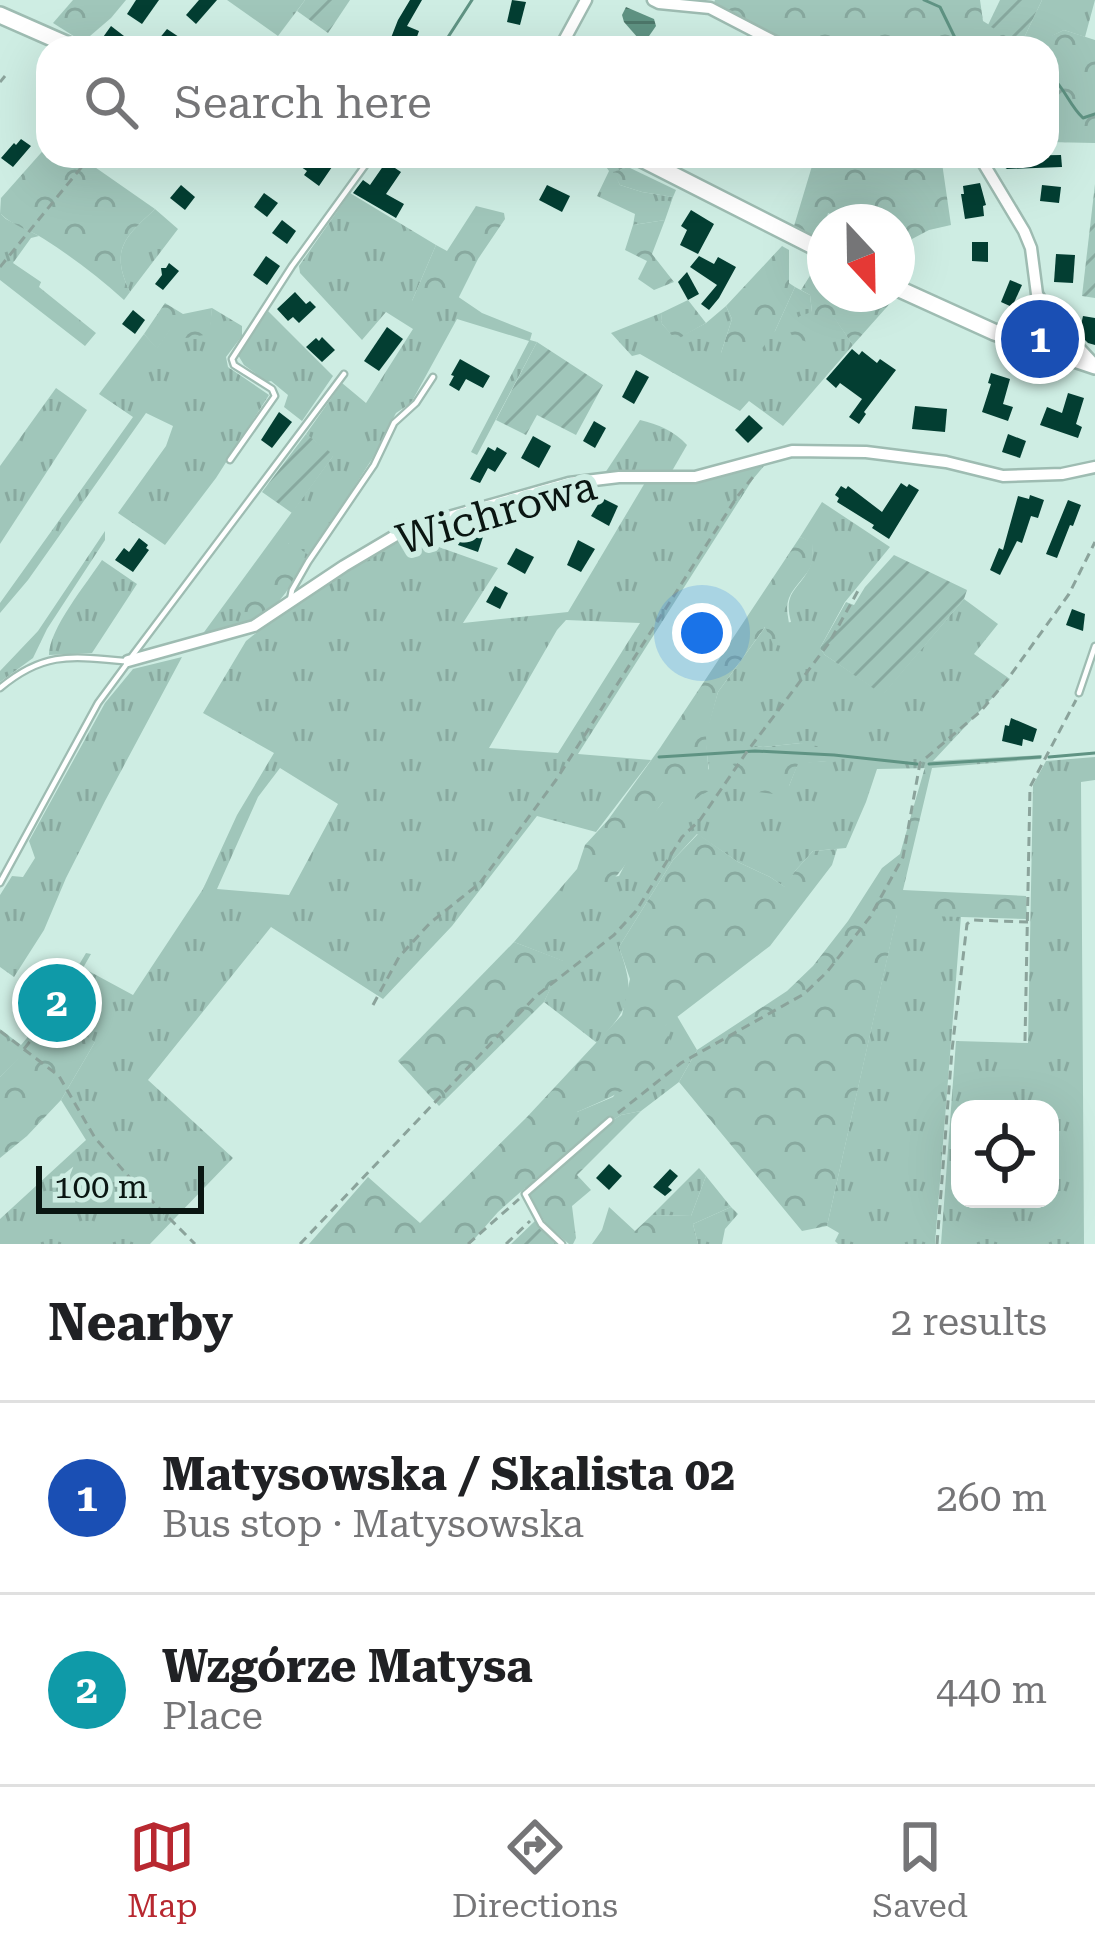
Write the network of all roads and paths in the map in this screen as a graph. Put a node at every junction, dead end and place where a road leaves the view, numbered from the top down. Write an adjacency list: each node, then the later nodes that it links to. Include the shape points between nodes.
1 (586, 0): 5 (street)
2 (653, 0): 6 (street, via 710,8)
3 (0, 15): 4 (street)
4 (48, 36)
5 (566, 36)
6 (764, 36)
7 (5, 76): 8 (path)
8 (0, 82)
9 (80, 168): 14 (path)
10 (363, 168): 20 (lane, via 232,359 275,397)
11 (660, 168): 13 (street)
12 (986, 168): 16 (street, via 1024,231 1037,294)
13 (807, 242)
14 (0, 267)
15 (915, 296): 16 (street)
16 (1095, 366)
17 (344, 374): 26 (lane)
18 (433, 377): 24 (lane, via 394,423)
19 (767, 457): 21 (street, Wichrowa, via 866,452 1003,476); 24 (street, Wichrowa, via 695,477 568,482 424,524); 31 (path, via 556,780 480,884 399,957)
20 (230, 460)
21 (1095, 467)
22 (1095, 542): 36 (path, via 1069,594 1007,680 920,764 904,857 827,972 804,994 681,1063)
23 (860, 590): 40 (path, via 636,911 536,996)
24 (290, 601): 26 (street, Wichrowa, via 254,626)
25 (1095, 646): 28 (lane)
26 (128, 662): 27 (lane, Wichrowa, via 56,658); 29 (lane)
27 (0, 688)
28 (1079, 693): 30 (path, via 1030,787)
29 (0, 883)
30 (1028, 922): 34 (path); 44 (path, via 967,924)
31 (373, 1005)
32 (54, 1011): 35 (path)
33 (0, 1031): 35 (path)
34 (1025, 1041)
35 (23, 1050): 39 (path, via 59,1076 95,1138)
36 (610, 1120): 37 (lane)
37 (525, 1194): 38 (lane); 41 (path)
38 (536, 1215): 42 (path); 43 (lane)
39 (195, 1244)
40 (300, 1244)
41 (468, 1244)
42 (506, 1244)
43 (562, 1244)
44 (937, 1244)

